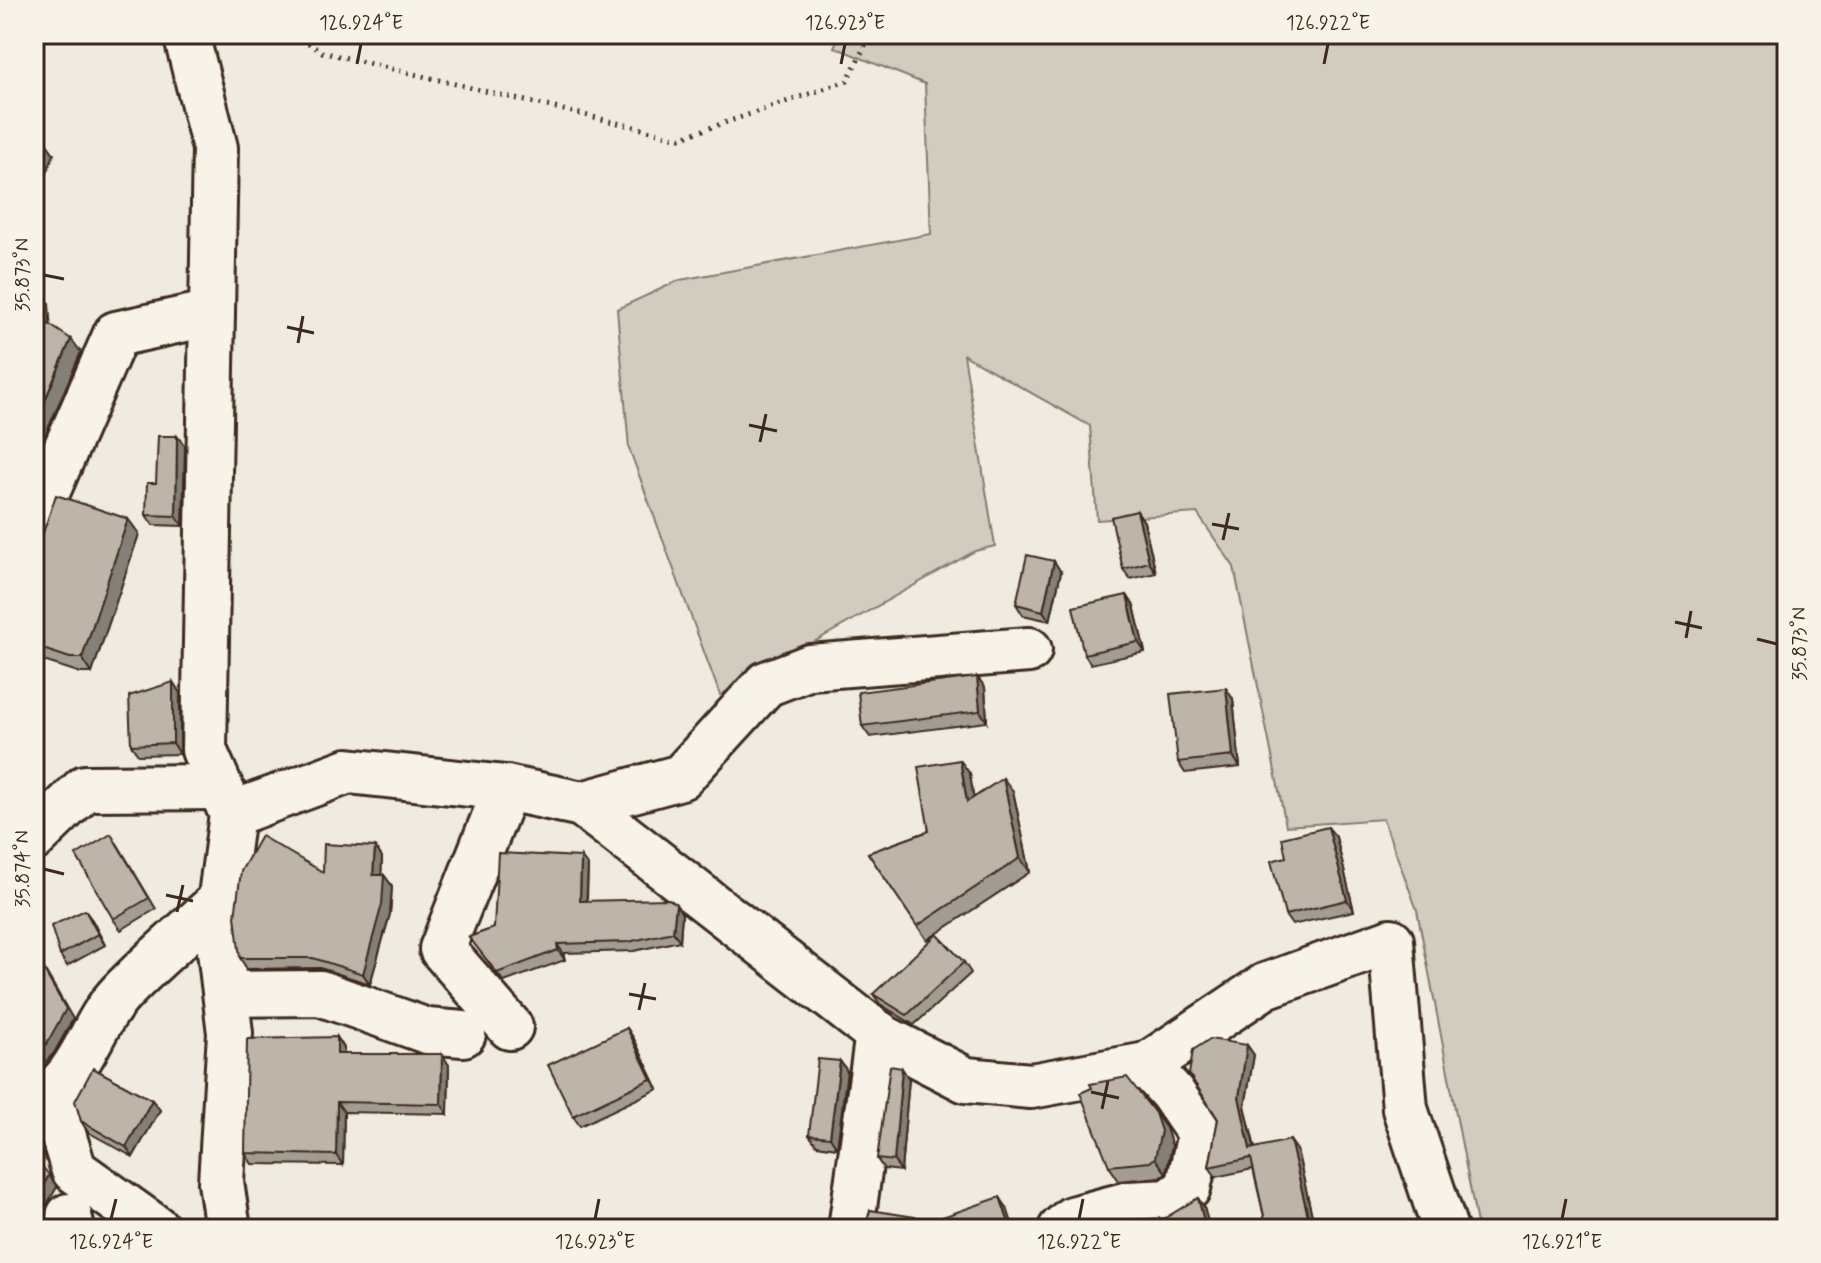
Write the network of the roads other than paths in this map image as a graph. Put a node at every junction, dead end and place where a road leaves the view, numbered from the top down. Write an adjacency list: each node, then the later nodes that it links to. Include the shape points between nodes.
1 (186, 34): 2 (street, via 215,148)
2 (212, 313): 3 (street, via 116,334); 8 (street, via 204,750)
3 (34, 522)
4 (1029, 650): 9 (street, via 810,667 766,684 681,777)
5 (85, 788): 7 (street); 8 (street); 10 (street)
6 (506, 788): 8 (street, via 348,771); 9 (street); 13 (street, via 442,949)
7 (34, 799)
8 (226, 800): 11 (street)
9 (582, 804): 14 (street)
10 (34, 838)
11 (220, 901): 12 (street, via 217,926); 17 (street, via 118,996 83,1057)
12 (226, 994): 15 (street, via 320,993 427,1031); 19 (street, via 230,1033 221,1182)
13 (510, 1027)
14 (878, 1033): 16 (street, via 966,1080 1031,1086); 20 (street)
15 (463, 1034)
16 (1147, 1065): 21 (street, via 1200,1134 1188,1188 1169,1202 1129,1204 1072,1219); 22 (street, via 1265,986 1391,941 1405,1109)
17 (42, 1100): 18 (street, via 74,1170)
18 (157, 1229)
19 (228, 1229)
20 (851, 1229)
21 (1061, 1229)
22 (1445, 1229)

